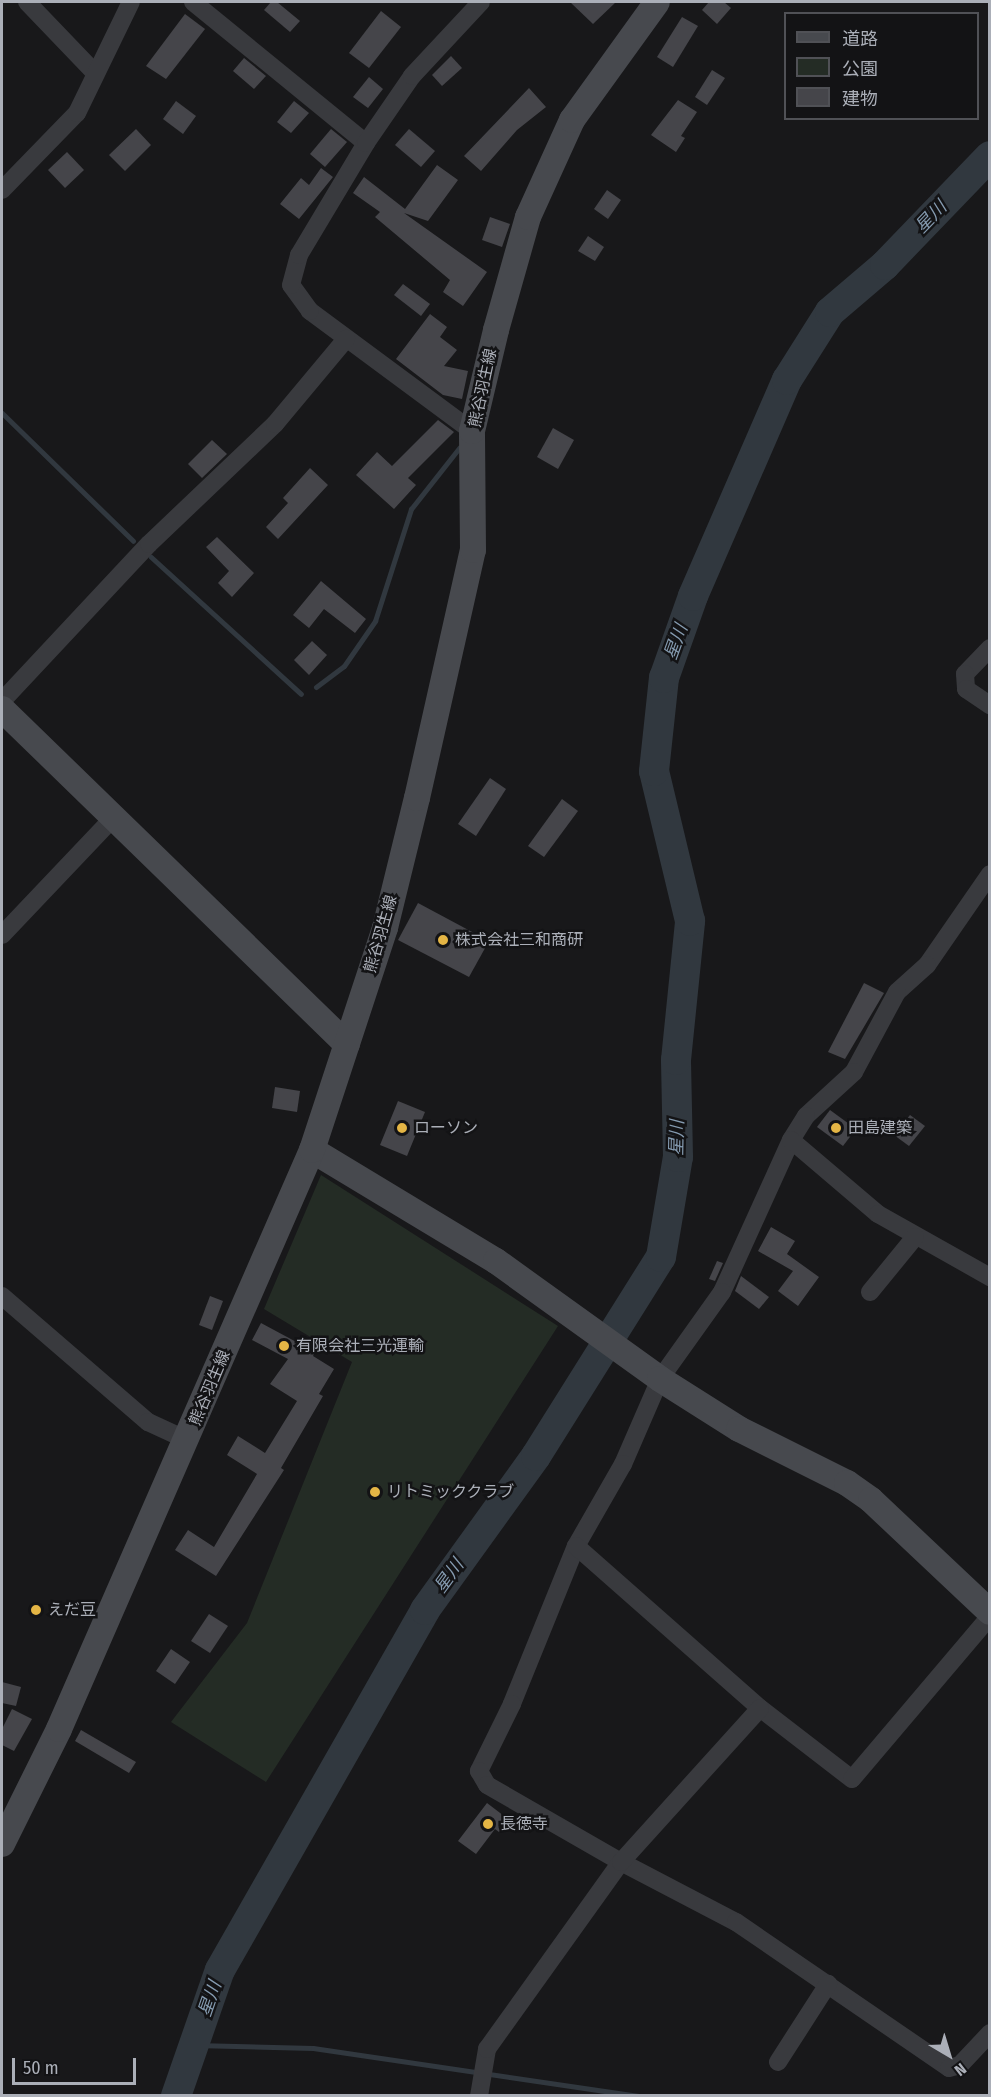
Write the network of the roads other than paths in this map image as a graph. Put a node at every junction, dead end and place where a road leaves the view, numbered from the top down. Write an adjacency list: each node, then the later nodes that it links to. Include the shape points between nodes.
1 (27, 2): 6 (street)
2 (131, 2): 6 (street)
3 (193, 2): 7 (street)
4 (480, 2): 7 (street, via 412,76)
5 (657, 2): 10 (main road, 熊谷羽生線, via 572,120 528,217)
6 (95, 73): 8 (street, via 77,113)
7 (366, 143): 9 (street, via 299,255 291,285 310,311)
8 (2, 190)
9 (346, 339): 10 (street); 12 (street, via 275,424 149,544)
10 (472, 431): 18 (main road, 熊谷羽生線, via 473,550 385,928)
11 (990, 648): 13 (street, via 965,675 966,689)
12 (2, 701)
13 (990, 705)
14 (2, 709): 15 (main road)
15 (112, 818): 17 (street); 18 (main road)
16 (990, 874): 19 (street, via 927,965 897,992 854,1072 806,1116)
17 (2, 935)
18 (347, 1044): 20 (main road, 熊谷羽生線)
19 (791, 1140): 21 (street, via 878,1214); 25 (street, via 722,1292)
20 (312, 1150): 25 (main road, via 496,1261); 26 (main road, 熊谷羽生線)
21 (915, 1237): 22 (street); 23 (street)
22 (990, 1277)
23 (870, 1292)
24 (2, 1296): 26 (street, via 148,1422)
25 (653, 1374): 27 (street, via 623,1464); 28 (main road, via 739,1429 825,1469 872,1500)
26 (188, 1440): 30 (main road, 熊谷羽生線, via 59,1729)
27 (576, 1546): 29 (street); 31 (street, via 512,1704 479,1770 487,1785)
28 (990, 1614): 29 (street, via 852,1779)
29 (760, 1708): 31 (street)
30 (2, 1844)
31 (621, 1862): 32 (street, via 736,1922); 35 (street, via 487,2049)
32 (828, 1984): 33 (street, via 949,2068 960,2065); 34 (street)
33 (990, 2033)
34 (778, 2062)
35 (479, 2093)

